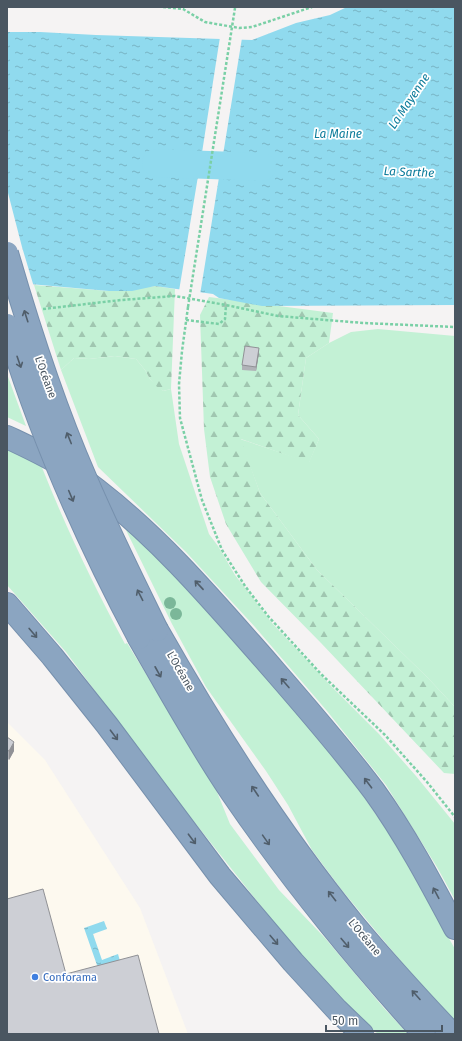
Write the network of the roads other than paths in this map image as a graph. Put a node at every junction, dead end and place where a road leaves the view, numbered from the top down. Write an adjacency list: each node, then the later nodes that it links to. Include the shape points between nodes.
1 (7, 253): 5 (highway, L’Océane, one-way to 1, bridge, via 108,529 65,428 40,360)
2 (7, 324): 5 (highway, L’Océane, one-way to 5, bridge, via 37,410 98,556)
3 (7, 437): 6 (highway, one-way to 3, via 419,861 374,792 315,718 208,595 168,552 112,501 70,469)
4 (7, 604): 7 (highway, one-way to 7, via 102,718 220,876 293,962)
5 (148, 634): 8 (highway, L’Océane, one-way to 8, via 198,740 232,792 303,892 342,941); 9 (highway, L’Océane, one-way to 5, via 355,926 305,862)
6 (455, 928)
7 (362, 1034)
8 (424, 1034)
9 (452, 1034)

